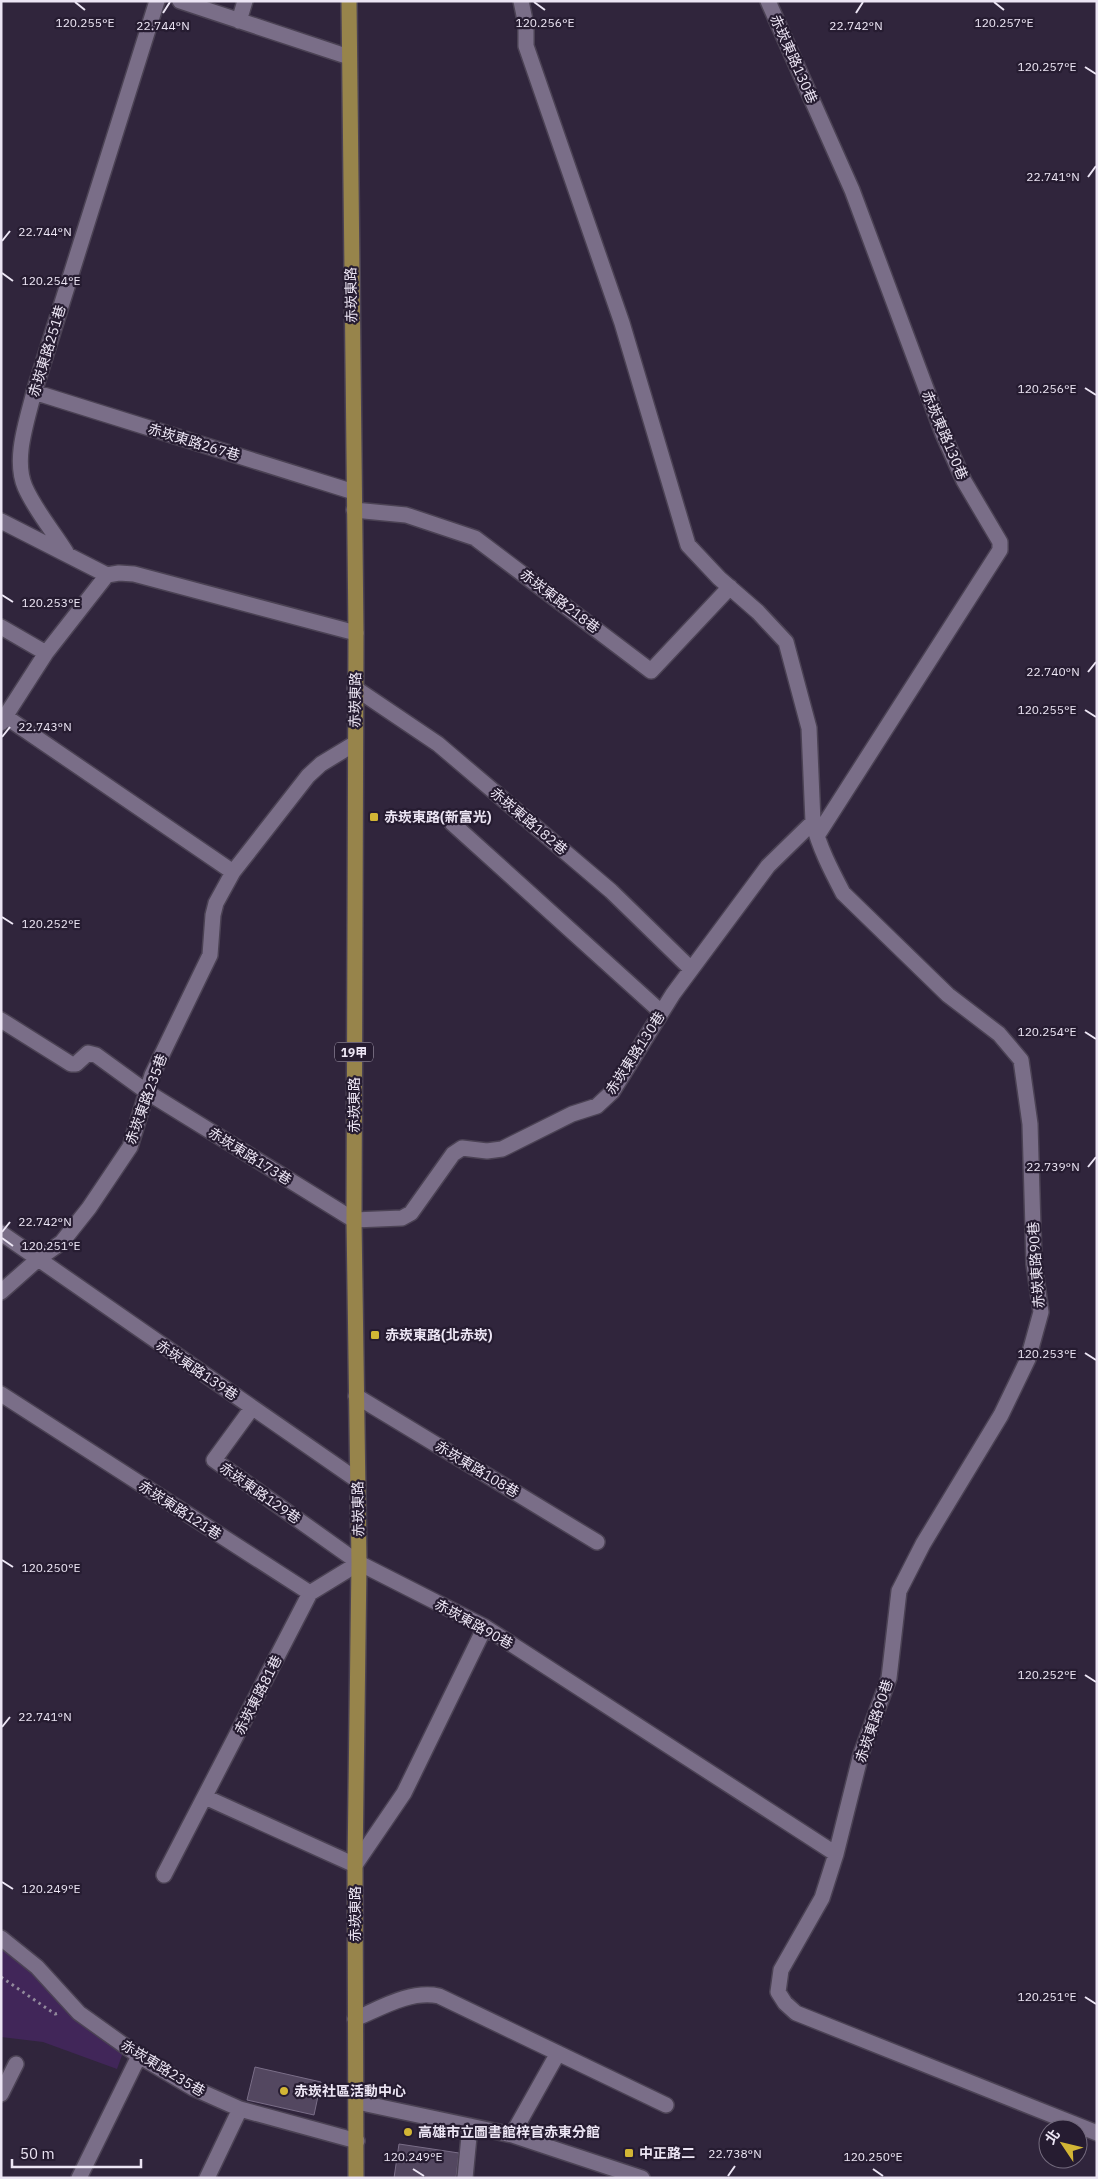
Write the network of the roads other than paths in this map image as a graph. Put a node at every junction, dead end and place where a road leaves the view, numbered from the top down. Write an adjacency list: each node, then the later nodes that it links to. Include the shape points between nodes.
1 (157, 1): 9 (street, 赤崁東路251巷)
2 (180, 1): 7 (street)
3 (245, 1): 7 (street)
4 (349, 1): 8 (main road, 赤崁東路 / 19甲)
5 (521, 1): 15 (street, via 526,46 622,323 688,545)
6 (768, 1): 23 (street, 赤崁東路130巷, via 852,190 943,434 964,481 1000,542 1000,550)
7 (239, 21): 8 (street)
8 (348, 57): 10 (main road, 赤崁東路 / 19甲)
9 (34, 392): 10 (street, 赤崁東路267巷); 13 (street, 赤崁東路251巷, via 21,462 25,486)
10 (354, 492): 11 (main road, 赤崁東路 / 19甲)
11 (354, 510): 15 (street, 赤崁東路218巷, via 406,515 475,538 651,671); 17 (main road, 赤崁東路 / 19甲)
12 (1, 521): 13 (street, 赤崁東路251巷)
13 (66, 552): 14 (street, 赤崁東路251巷)
14 (107, 575): 17 (street, via 134,574); 18 (street)
15 (730, 587): 23 (street, via 786,642 809,728)
16 (1, 627): 18 (street)
17 (356, 633): 19 (main road, 赤崁東路 / 19甲)
18 (46, 653): 20 (street)
19 (355, 688): 21 (main road, 赤崁東路 / 19甲); 25 (street, 赤崁東路182巷, via 438,744 610,890)
20 (4, 720): 24 (street)
21 (354, 744): 24 (street, 赤崁東路235巷, via 308,776); 29 (main road, 赤崁東路 / 19甲)
22 (452, 823): 26 (street)
23 (815, 829): 25 (street, 赤崁東路130巷, via 768,866); 42 (street, 赤崁東路90巷, via 843,893 948,995 999,1034 1021,1060 1030,1124 1034,1264 1041,1312 1028,1359 1001,1415 923,1544 899,1591 889,1678 861,1754)
24 (233, 872): 28 (street, 赤崁東路235巷, via 215,909 210,955 152,1075)
25 (691, 969): 26 (street, 赤崁東路130巷)
26 (661, 1012): 29 (street, 赤崁東路130巷, via 612,1092 597,1106 572,1114 502,1149 462,1148 453,1154 411,1213 402,1218)
27 (1, 1020): 28 (street, 赤崁東路173巷, via 71,1064 92,1052)
28 (147, 1092): 29 (street, 赤崁東路173巷); 31 (street, 赤崁東路235巷, via 130,1146 62,1242)
29 (354, 1220): 34 (main road, 赤崁東路 / 19甲)
30 (1, 1233): 31 (street, 赤崁東路139巷)
31 (37, 1260): 32 (street, 赤崁東路235巷); 35 (street, 赤崁東路139巷)
32 (1, 1292)
33 (1, 1394): 39 (street, 赤崁東路121巷)
34 (356, 1396): 36 (main road, 赤崁東路 / 19甲); 37 (street, 赤崁東路108巷)
35 (252, 1408): 36 (street, 赤崁東路139巷); 38 (street, 赤崁東路129巷, via 214,1460)
36 (358, 1480): 38 (main road, 赤崁東路 / 19甲)
37 (597, 1542)
38 (359, 1563): 39 (street); 40 (street, 赤崁東路90巷); 43 (main road, 赤崁東路 / 19甲)
39 (310, 1593): 41 (street, 赤崁東路81巷)
40 (485, 1627): 42 (street, 赤崁東路90巷); 43 (street, via 404,1793)
41 (205, 1797): 43 (street); 44 (street, 赤崁東路81巷)
42 (836, 1854): 55 (street, 赤崁東路90巷, via 822,1898 782,1970 778,1992 785,2003 796,2012)
43 (354, 1865): 46 (main road, 赤崁東路 / 19甲)
44 (164, 1875)
45 (1, 1938): 48 (street, 赤崁東路235巷, via 37,1967 80,2013)
46 (355, 2019): 47 (street, via 426,1993 440,1996); 51 (main road, 赤崁東路 / 19甲)
47 (558, 2053): 52 (street); 56 (street)
48 (139, 2056): 53 (street, 赤崁東路235巷, via 193,2088); 59 (street)
49 (16, 2064): 50 (street)
50 (1, 2094)
51 (357, 2102): 54 (street); 57 (main road, 赤崁東路 / 19甲)
52 (666, 2105)
53 (240, 2109): 57 (street, 赤崁東路235巷); 60 (street)
54 (470, 2126): 56 (street); 62 (street)
55 (1097, 2133)
56 (512, 2135): 58 (street)
57 (356, 2141): 61 (main road, 赤崁東路 / 19甲)
58 (636, 2177)
59 (79, 2178)
60 (207, 2178)
61 (356, 2178)
62 (465, 2178)

